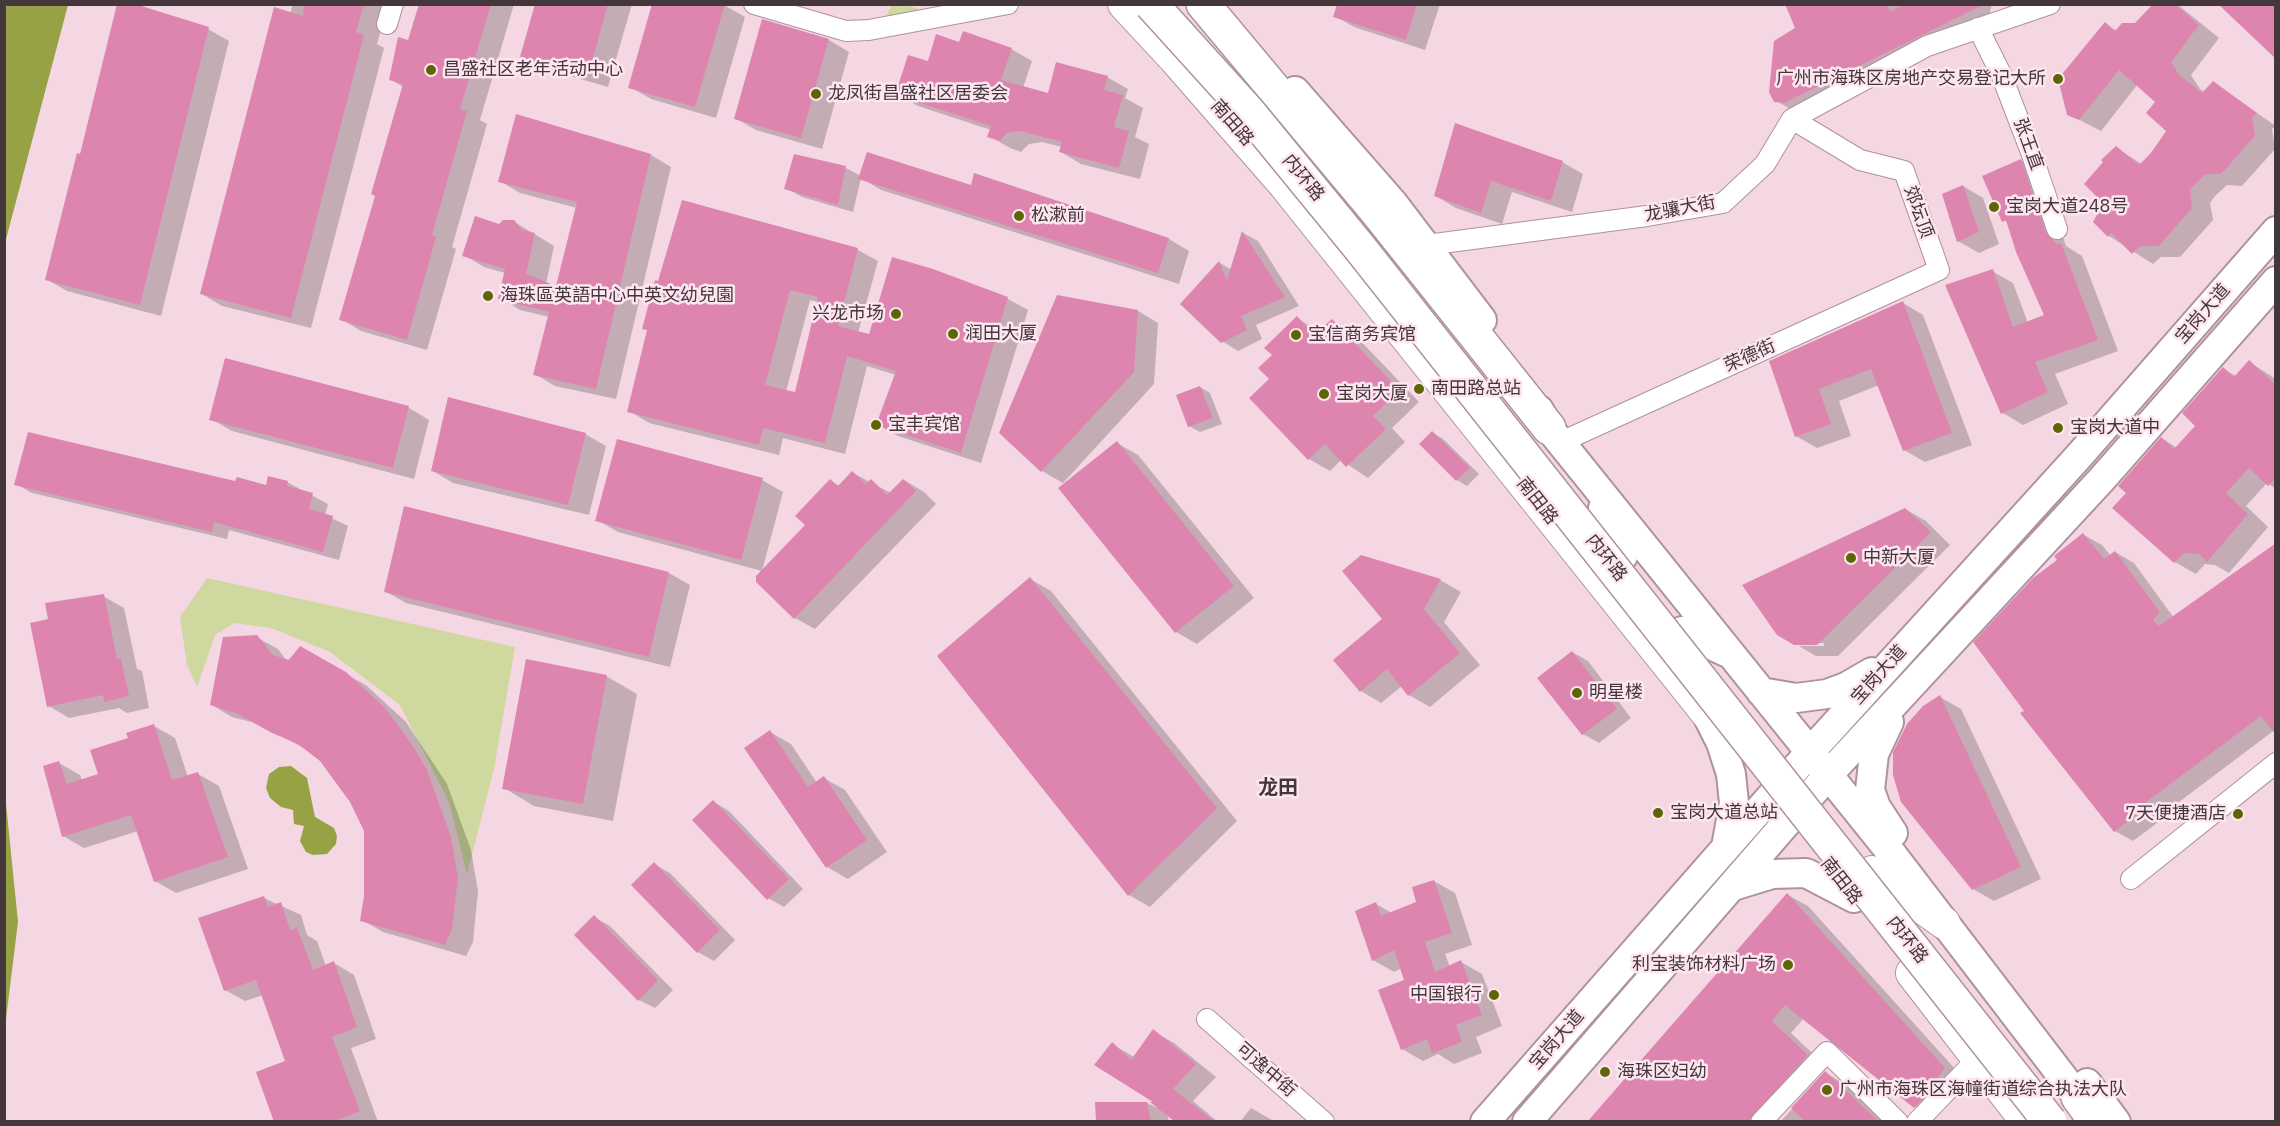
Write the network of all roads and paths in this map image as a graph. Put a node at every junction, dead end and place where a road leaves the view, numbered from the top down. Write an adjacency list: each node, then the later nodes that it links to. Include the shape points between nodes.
1 (393, 4): 11 (street)
2 (754, 4): 3 (street, via 846,31)
3 (1008, 4)
4 (1124, 4): 13 (main road, 南田路)
5 (1151, 4): 49 (highway, 内环路, bridge, via 1247,110 1353,239)
6 (1172, 4): 10 (main road, 南田路)
7 (1178, 4): 41 (highway, 内环路, via 1339,194)
8 (1218, 4): 19 (main road)
9 (2050, 4): 12 (street)
10 (1202, 20): 13 (main road); 14 (main road, 南田路); 22 (highway, via 1377,212)
11 (387, 24)
12 (1978, 28): 15 (street, via 1927,46); 17 (street, 张王直, via 2023,129)
13 (1175, 59): 16 (main road, 南田路)
14 (1270, 113): 16 (main road); 23 (main road, 南田路)
15 (1792, 119): 19 (street, 龙骧大街, via 1765,164 1723,203); 20 (street, 郊坛顶, via 1860,160 1904,171)
16 (1244, 136): 28 (main road, 南田路)
17 (2057, 230)
18 (2276, 231): 25 (main road, 宝岗大道)
19 (1428, 245): 22 (main road, via 1503,351)
20 (1939, 270): 22 (street, 荣德街)
21 (2276, 281): 26 (main road, 宝岗大道)
22 (1555, 435): 23 (main road)
23 (1587, 493): 24 (main road); 24 (main road, 南田路, via 1623,556 1653,594)
24 (1691, 623): 27 (main road, via 1731,654); 30 (main road, 南田路)
25 (1903, 649): 27 (main road, via 1866,676 1827,694 1796,698); 30 (main road, 宝岗大道)
26 (1911, 687): 30 (main road, 宝岗大道); 32 (main road, via 1879,740 1870,773 1876,807)
27 (1761, 692): 30 (main road)
28 (1705, 711): 31 (main road, 南田路); 33 (main road, via 1731,774 1734,803)
29 (2276, 763): 35 (street)
30 (1811, 773): 31 (main road, 宝岗大道); 34 (main road, 南田路); 38 (main road)
31 (1782, 807): 33 (main road, 宝岗大道); 36 (main road, 宝岗大道); 37 (main road, 南田路)
32 (1903, 845): 38 (main road); 50 (main road)
33 (1726, 850): 43 (main road, 宝岗大道)
34 (1872, 872): 38 (main road); 41 (main road, 南田路)
35 (2131, 879)
36 (1731, 887): 37 (main road, via 1772,874 1806,873); 44 (main road, 宝岗大道)
37 (1854, 898): 40 (main road, 南田路)
38 (1944, 923): 41 (main road)
39 (1207, 1019): 42 (street, 可逸中街)
40 (1978, 1058): 47 (street); 48 (main road, 南田路)
41 (2078, 1115)
42 (1324, 1122)
43 (1485, 1122)
44 (1527, 1122)
45 (1761, 1122): 46 (street, via 1827,1052)
46 (1898, 1122)
47 (1917, 1122)
48 (2027, 1122)
49 (2050, 1122)
50 (2116, 1122)

